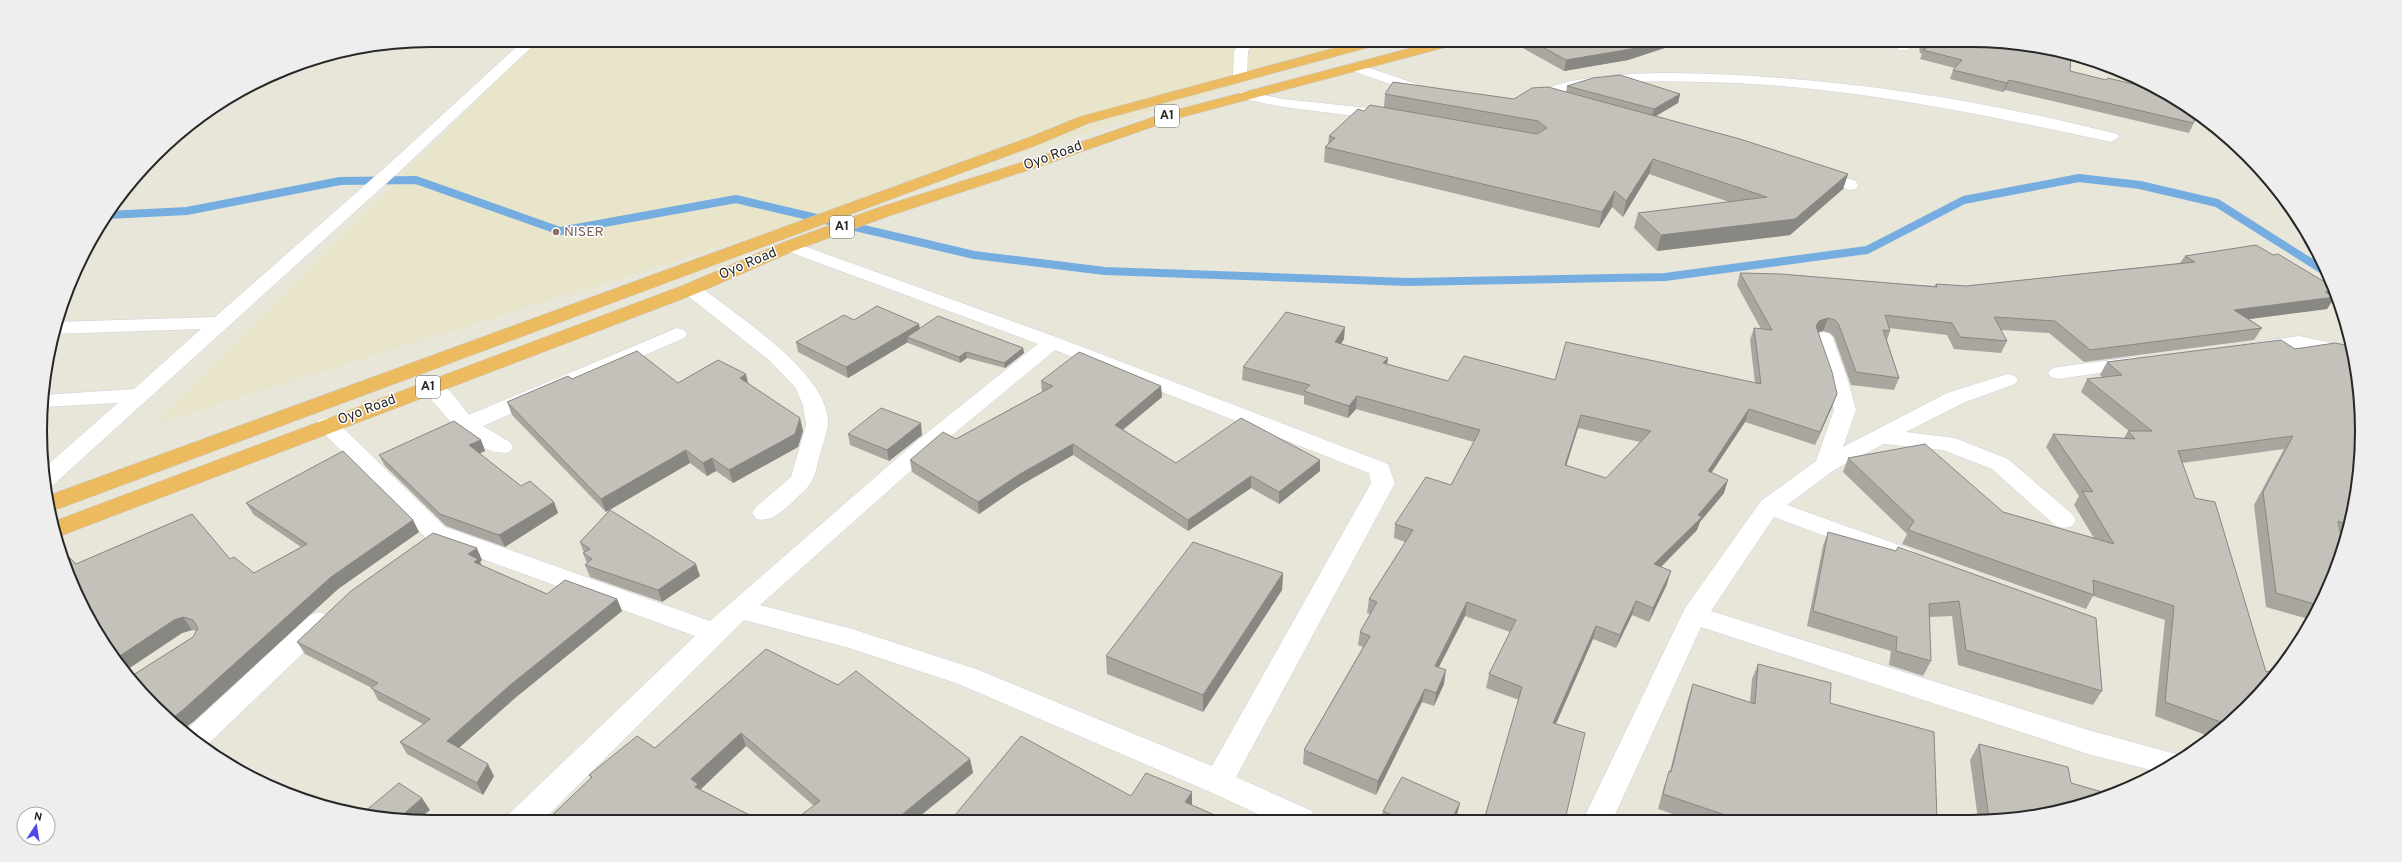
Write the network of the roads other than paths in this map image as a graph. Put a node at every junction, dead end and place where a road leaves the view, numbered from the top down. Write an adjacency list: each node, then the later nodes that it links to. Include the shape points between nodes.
1 (524, 47): 18 (street)
2 (1244, 47): 6 (street, via 1241,51)
3 (1353, 47): 6 (highway, Oyo Road / A1)
4 (1431, 47): 5 (highway, Oyo Road / A1)
5 (1355, 67): 7 (street, via 1423,92); 8 (highway, Oyo Road / A1)
6 (1240, 76): 16 (highway, Oyo Road / A1, via 1084,120 839,212)
7 (1437, 94)
8 (1245, 95): 12 (street, via 1283,103); 16 (highway, Oyo Road / A1, via 1163,118 1032,164)
9 (1546, 96): 10 (street); 11 (street); 13 (street, via 1568,86 1609,78 1722,77 1847,89 1995,112)
10 (1530, 97)
11 (1568, 103)
12 (1400, 117)
13 (2111, 137)
14 (1800, 168): 15 (street)
15 (1850, 185)
16 (795, 239): 17 (highway, Oyo Road / A1); 22 (street); 37 (highway, Oyo Road / A1)
17 (690, 289): 28 (highway, Oyo Road / A1); 39 (street, via 776,356 804,384 814,405 817,425 802,478)
18 (221, 323): 19 (street); 29 (street)
19 (61, 328)
20 (677, 334): 32 (street)
21 (1823, 338): 35 (street, via 1845,410)
22 (1052, 342): 44 (street, via 926,445); 49 (street, via 1380,469 1383,483)
23 (2237, 350): 24 (street, via 2299,342)
24 (2347, 352)
25 (2152, 361): 26 (street)
26 (2058, 373)
27 (2008, 380): 33 (street, via 1955,398)
28 (432, 386): 31 (highway, Oyo Road / A1); 32 (street)
29 (140, 395): 30 (street); 36 (street)
30 (48, 401)
31 (326, 425): 41 (highway, Oyo Road / A1); 46 (street, via 428,539)
32 (466, 425): 34 (street)
33 (1881, 437): 35 (street); 40 (street, via 1947,443 2000,464)
34 (502, 447)
35 (1826, 465): 38 (street)
36 (50, 476)
37 (53, 502)
38 (1769, 507): 42 (street); 45 (street)
39 (764, 513)
40 (2064, 520)
41 (59, 528)
42 (1928, 564)
43 (337, 606): 47 (street)
44 (739, 609): 46 (street); 49 (street, via 852,639 966,676)
45 (1694, 615): 48 (street, via 2088,742); 52 (street)
46 (714, 632): 50 (street)
47 (198, 736)
48 (2167, 762)
49 (1218, 782): 51 (street)
50 (528, 815)
51 (1290, 815)
52 (1600, 815)

